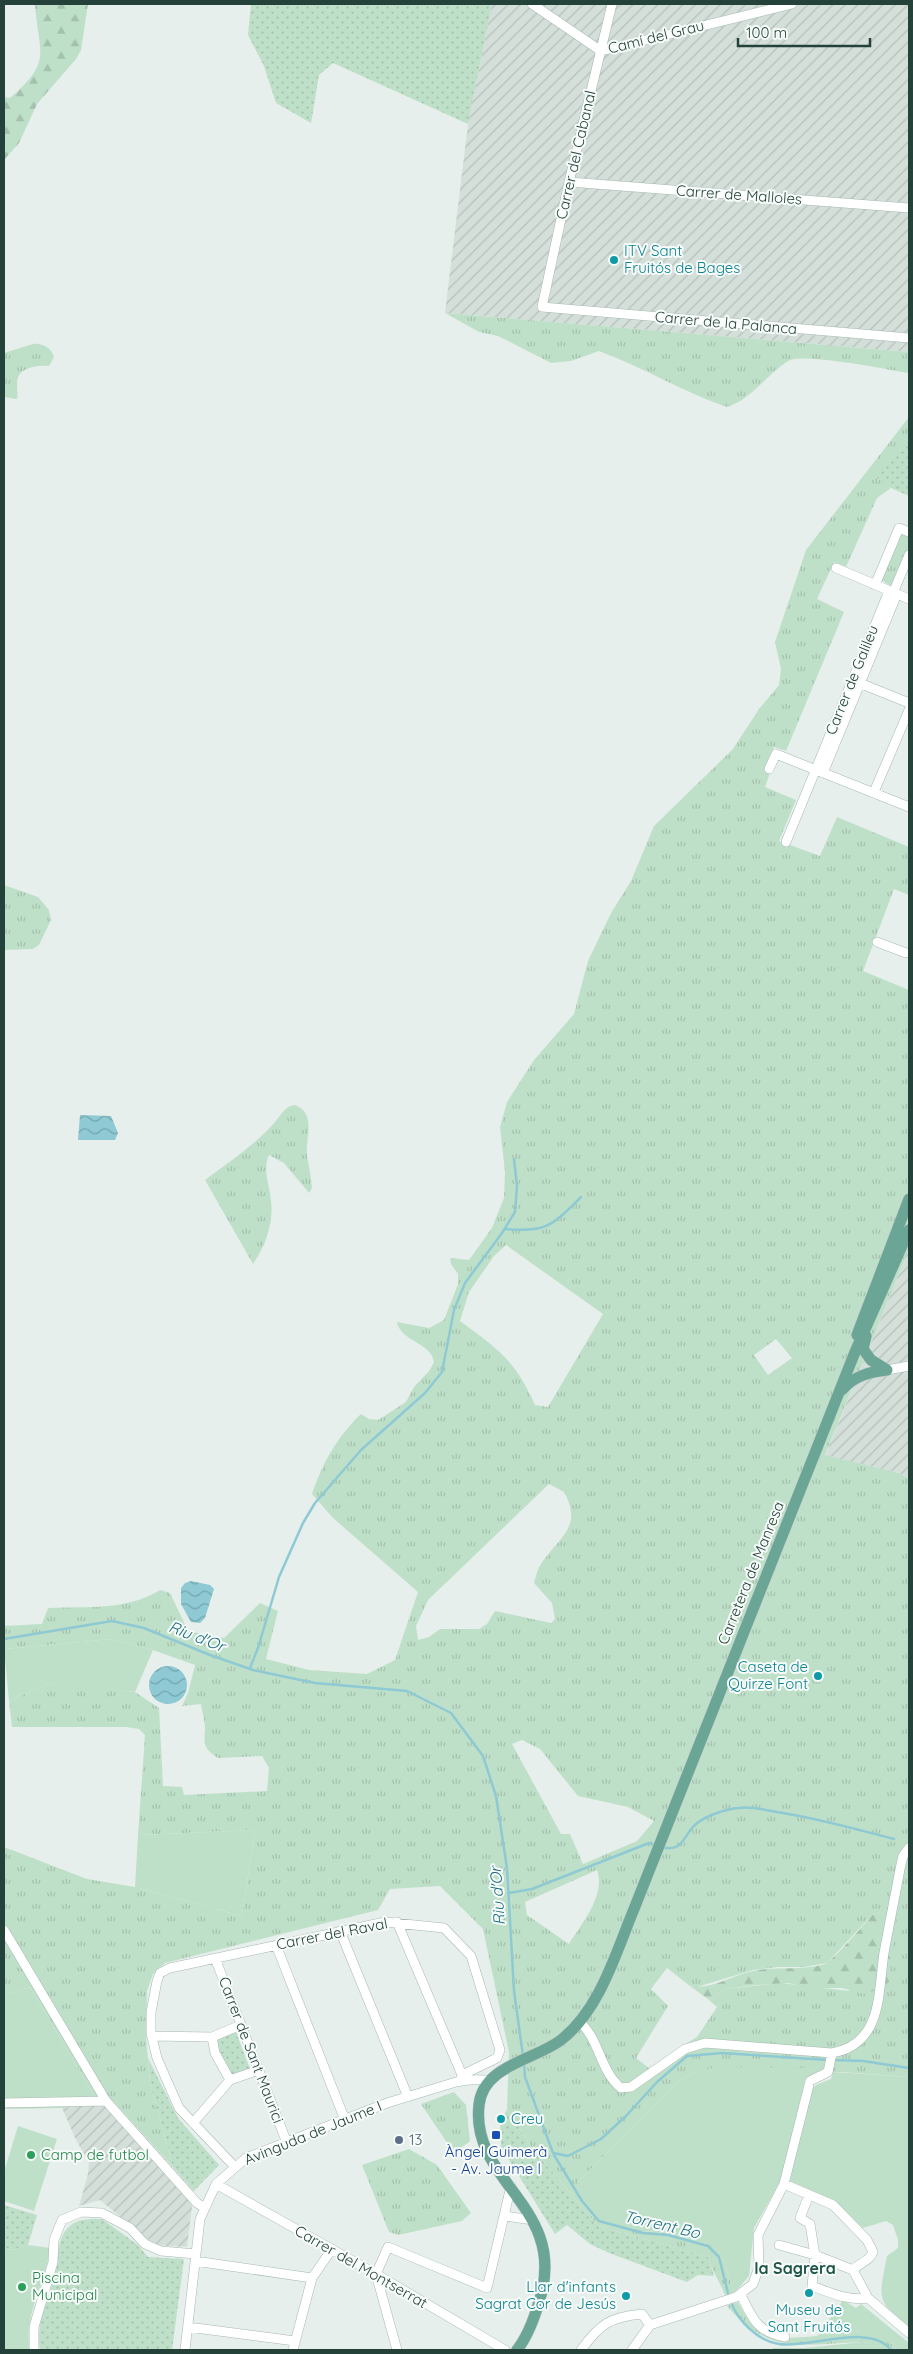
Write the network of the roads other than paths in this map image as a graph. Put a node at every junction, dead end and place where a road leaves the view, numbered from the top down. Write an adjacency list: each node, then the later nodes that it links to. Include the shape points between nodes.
1 (532, 4): 4 (street, Camí del Grau)
2 (612, 4): 4 (street, Carrer del Cabanal)
3 (792, 4): 4 (street, Camí del Grau)
4 (601, 51): 5 (street, Carrer del Cabanal)
5 (569, 182): 6 (street, Carrer de Malloles); 7 (street, Carrer del Cabanal)
6 (909, 208)
7 (542, 307): 8 (street, Carrer de la Palanca)
8 (909, 338)
9 (909, 532): 12 (street, via 898,528)
10 (909, 555): 13 (street, Carrer de Galileu)
11 (836, 568): 12 (street)
12 (875, 585): 13 (street)
13 (893, 592): 14 (street); 15 (street, Carrer de Galileu)
14 (909, 599)
15 (856, 681): 16 (street); 19 (street, Carrer de Galileu)
16 (909, 703)
17 (909, 710): 20 (street)
18 (769, 769): 19 (street, via 776,754)
19 (819, 771): 20 (street); 22 (street, Carrer de Galileu)
20 (874, 792): 21 (street)
21 (909, 807)
22 (786, 842)
23 (877, 942): 24 (street)
24 (908, 951)
25 (909, 1199): 28 (main road, via 866,1306)
26 (909, 1230): 27 (main road, Carretera de Manresa)
27 (867, 1329): 28 (main road, Carretera de Manresa); 30 (main road, via 864,1349 870,1360)
28 (855, 1352): 31 (main road, Carretera de Manresa)
29 (909, 1366): 30 (street)
30 (887, 1370): 31 (main road, via 857,1377)
31 (838, 1395): 38 (main road, Carretera de Manresa, via 602,1985)
32 (908, 1850): 42 (street, via 900,1869 877,2011 859,2041)
33 (397, 1922): 35 (street, Carrer del Raval, via 379,1922); 44 (street); 44 (street, Carrer del Raval, via 444,1928 471,1956 500,2050 498,2058)
34 (4, 1930): 49 (street)
35 (340, 1932): 36 (street, Carrer del Raval); 48 (street)
36 (276, 1945): 37 (street, Carrer del Raval); 51 (street)
37 (216, 1958): 39 (street, Carrer de Sant Maurici); 40 (street, Carrer del Raval, via 160,1973 153,1995)
38 (579, 2021): 42 (street, via 594,2040 613,2082 621,2088 631,2087 685,2049 705,2043); 46 (main road, Carretera de Manresa, via 561,2041 504,2069)
39 (241, 2025): 41 (street); 43 (street, Carrer de Sant Maurici)
40 (152, 2036): 41 (street); 52 (street, via 157,2058 179,2108)
41 (212, 2036): 45 (street, via 215,2053)
42 (832, 2054): 56 (street, via 826,2074 810,2081)
43 (259, 2070): 45 (street); 53 (street, Carrer de Sant Maurici)
44 (463, 2079): 46 (street); 47 (street); 48 (street, Avinguda de Jaume I)
45 (230, 2080): 52 (street)
46 (491, 2081): 47 (main road)
47 (482, 2095): 57 (main road, via 478,2128 482,2142)
48 (408, 2097): 51 (street, Avinguda de Jaume I)
49 (106, 2101): 50 (street); 59 (street)
50 (4, 2103)
51 (345, 2120): 53 (street, Avinguda de Jaume I)
52 (193, 2123): 54 (street)
53 (287, 2142): 54 (street, Avinguda de Jaume I, via 246,2158)
54 (235, 2167): 55 (street, Avinguda de Jaume I)
55 (216, 2184): 59 (street, Avinguda de Jaume I); 63 (street, Carrer del Montserrat)
56 (784, 2184): 58 (street); 69 (street, via 758,2235 759,2267 754,2284)
57 (511, 2186): 60 (street); 61 (main road)
58 (809, 2195): 64 (street, via 800,2218 810,2224); 66 (street, via 833,2205 867,2240 872,2255)
59 (205, 2208): 65 (street, Avinguda de Jaume I, via 200,2219)
60 (504, 2216): 61 (street); 67 (street, via 487,2288 388,2248)
61 (533, 2220): 81 (main road, via 544,2251 545,2278 533,2322)
62 (779, 2245): 64 (street)
63 (332, 2249): 67 (street, Carrer del Montserrat); 68 (street)
64 (818, 2256): 66 (street); 70 (street, via 812,2286 843,2297)
65 (196, 2257): 68 (street); 72 (street, Avinguda de Jaume I); 77 (street, via 161,2251 145,2244 130,2228 102,2213 82,2212 62,2220 54,2240 53,2262 37,2313)
66 (854, 2270): 70 (street)
67 (376, 2274): 79 (street); 80 (street, Carrer del Montserrat)
68 (312, 2278): 75 (street)
69 (739, 2296): 71 (street); 74 (street, via 761,2329)
70 (868, 2298): 73 (street)
71 (650, 2325): 76 (street); 82 (street, via 642,2314 619,2316 604,2325)
72 (188, 2327): 75 (street); 78 (street, Avinguda de Jaume I)
73 (909, 2333)
74 (785, 2337)
75 (294, 2346)
76 (635, 2349)
77 (34, 2350)
78 (185, 2350)
79 (397, 2350)
80 (505, 2350)
81 (517, 2350)
82 (581, 2350)

